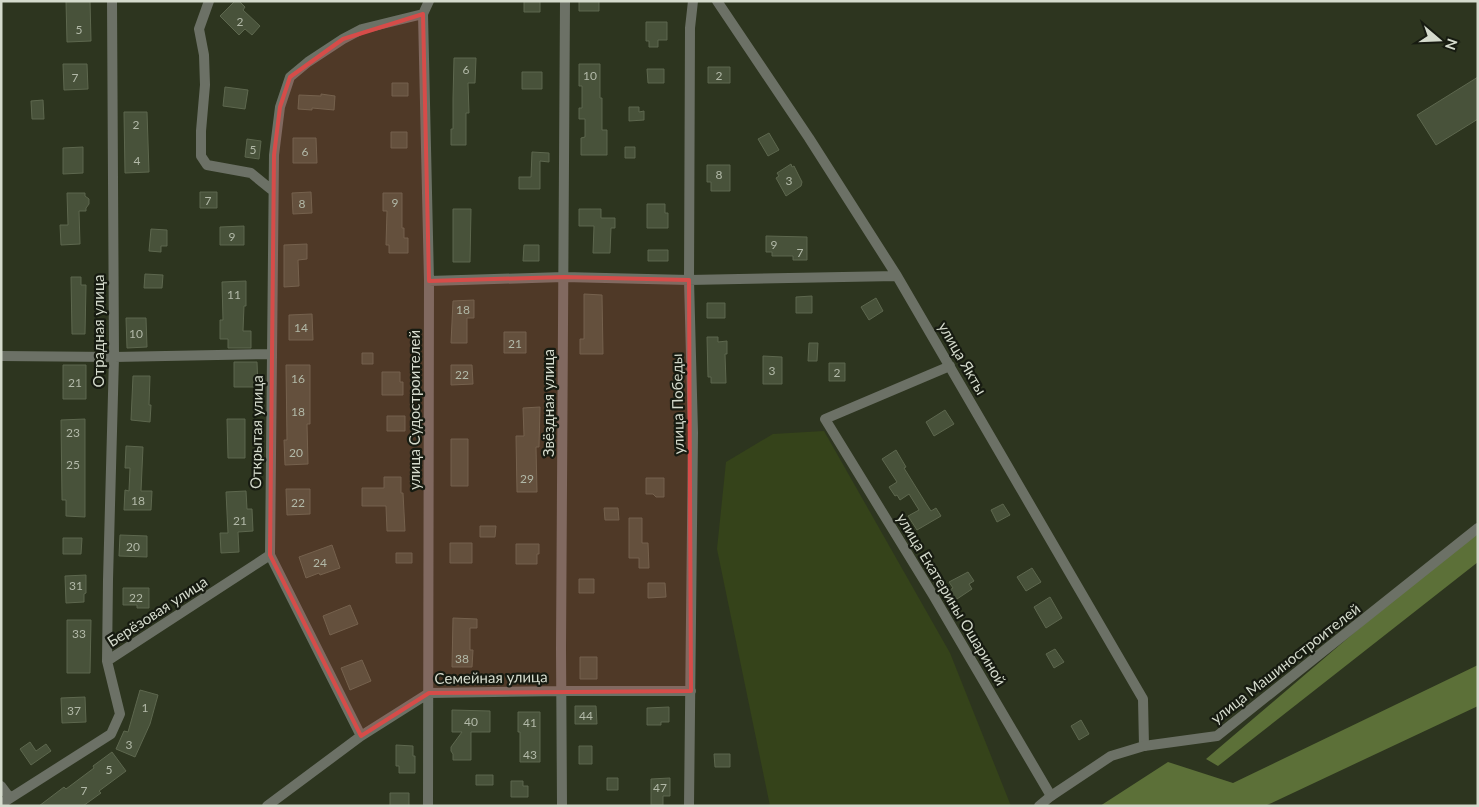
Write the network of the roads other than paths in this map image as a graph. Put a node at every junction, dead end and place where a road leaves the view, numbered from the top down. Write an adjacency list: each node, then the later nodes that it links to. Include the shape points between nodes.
1 (112, 1): 15 (street, Отрадная улица)
2 (209, 1): 8 (street, via 199,29 205,85 201,156 207,165 251,173)
3 (429, 1): 7 (street)
4 (565, 1): 10 (street, Звёздная улица)
5 (693, 1): 12 (street, улица Победы, via 690,28)
6 (717, 1): 9 (street, улица Якты)
7 (423, 14): 8 (street, Открытая улица, via 343,38 290,77 280,107); 11 (street, улица Судостроителей)
8 (273, 191): 13 (street, Открытая улица)
9 (897, 276): 12 (street); 16 (street, улица Якты)
10 (564, 277): 11 (street); 12 (street); 20 (street, Звёздная улица)
11 (429, 280): 22 (street, улица Судостроителей)
12 (689, 280): 21 (street, улица Победы, via 693,433)
13 (271, 354): 15 (street); 18 (street, Открытая улица)
14 (1, 356): 15 (street)
15 (114, 357): 19 (street, Отрадная улица)
16 (950, 366): 24 (street, улица Якты, via 1143,699); 26 (street, улица Екатерины Ошариной, via 825,418)
17 (1478, 528): 24 (street, улица Машиностроителей, via 1217,736)
18 (270, 555): 19 (street, Берёзовая улица); 23 (street, Открытая улица)
19 (107, 662): 27 (street, Берёзовая улица, via 120,714 111,734)
20 (562, 691): 21 (street, Семейная улица); 22 (street, Семейная улица); 31 (street, Звёздная улица)
21 (691, 691): 32 (street, улица Победы)
22 (429, 693): 23 (street, Семейная улица); 30 (street, улица Судостроителей)
23 (361, 736): 29 (street, Семейная улица)
24 (1144, 746): 26 (street, улица Машиностроителей, via 1111,756)
25 (1, 786): 27 (street)
26 (1051, 796): 33 (street, улица Машиностроителей)
27 (10, 798): 28 (street, Берёзовая улица)
28 (1, 804)
29 (267, 806)
30 (428, 806)
31 (562, 806)
32 (690, 806)
33 (1039, 806)

